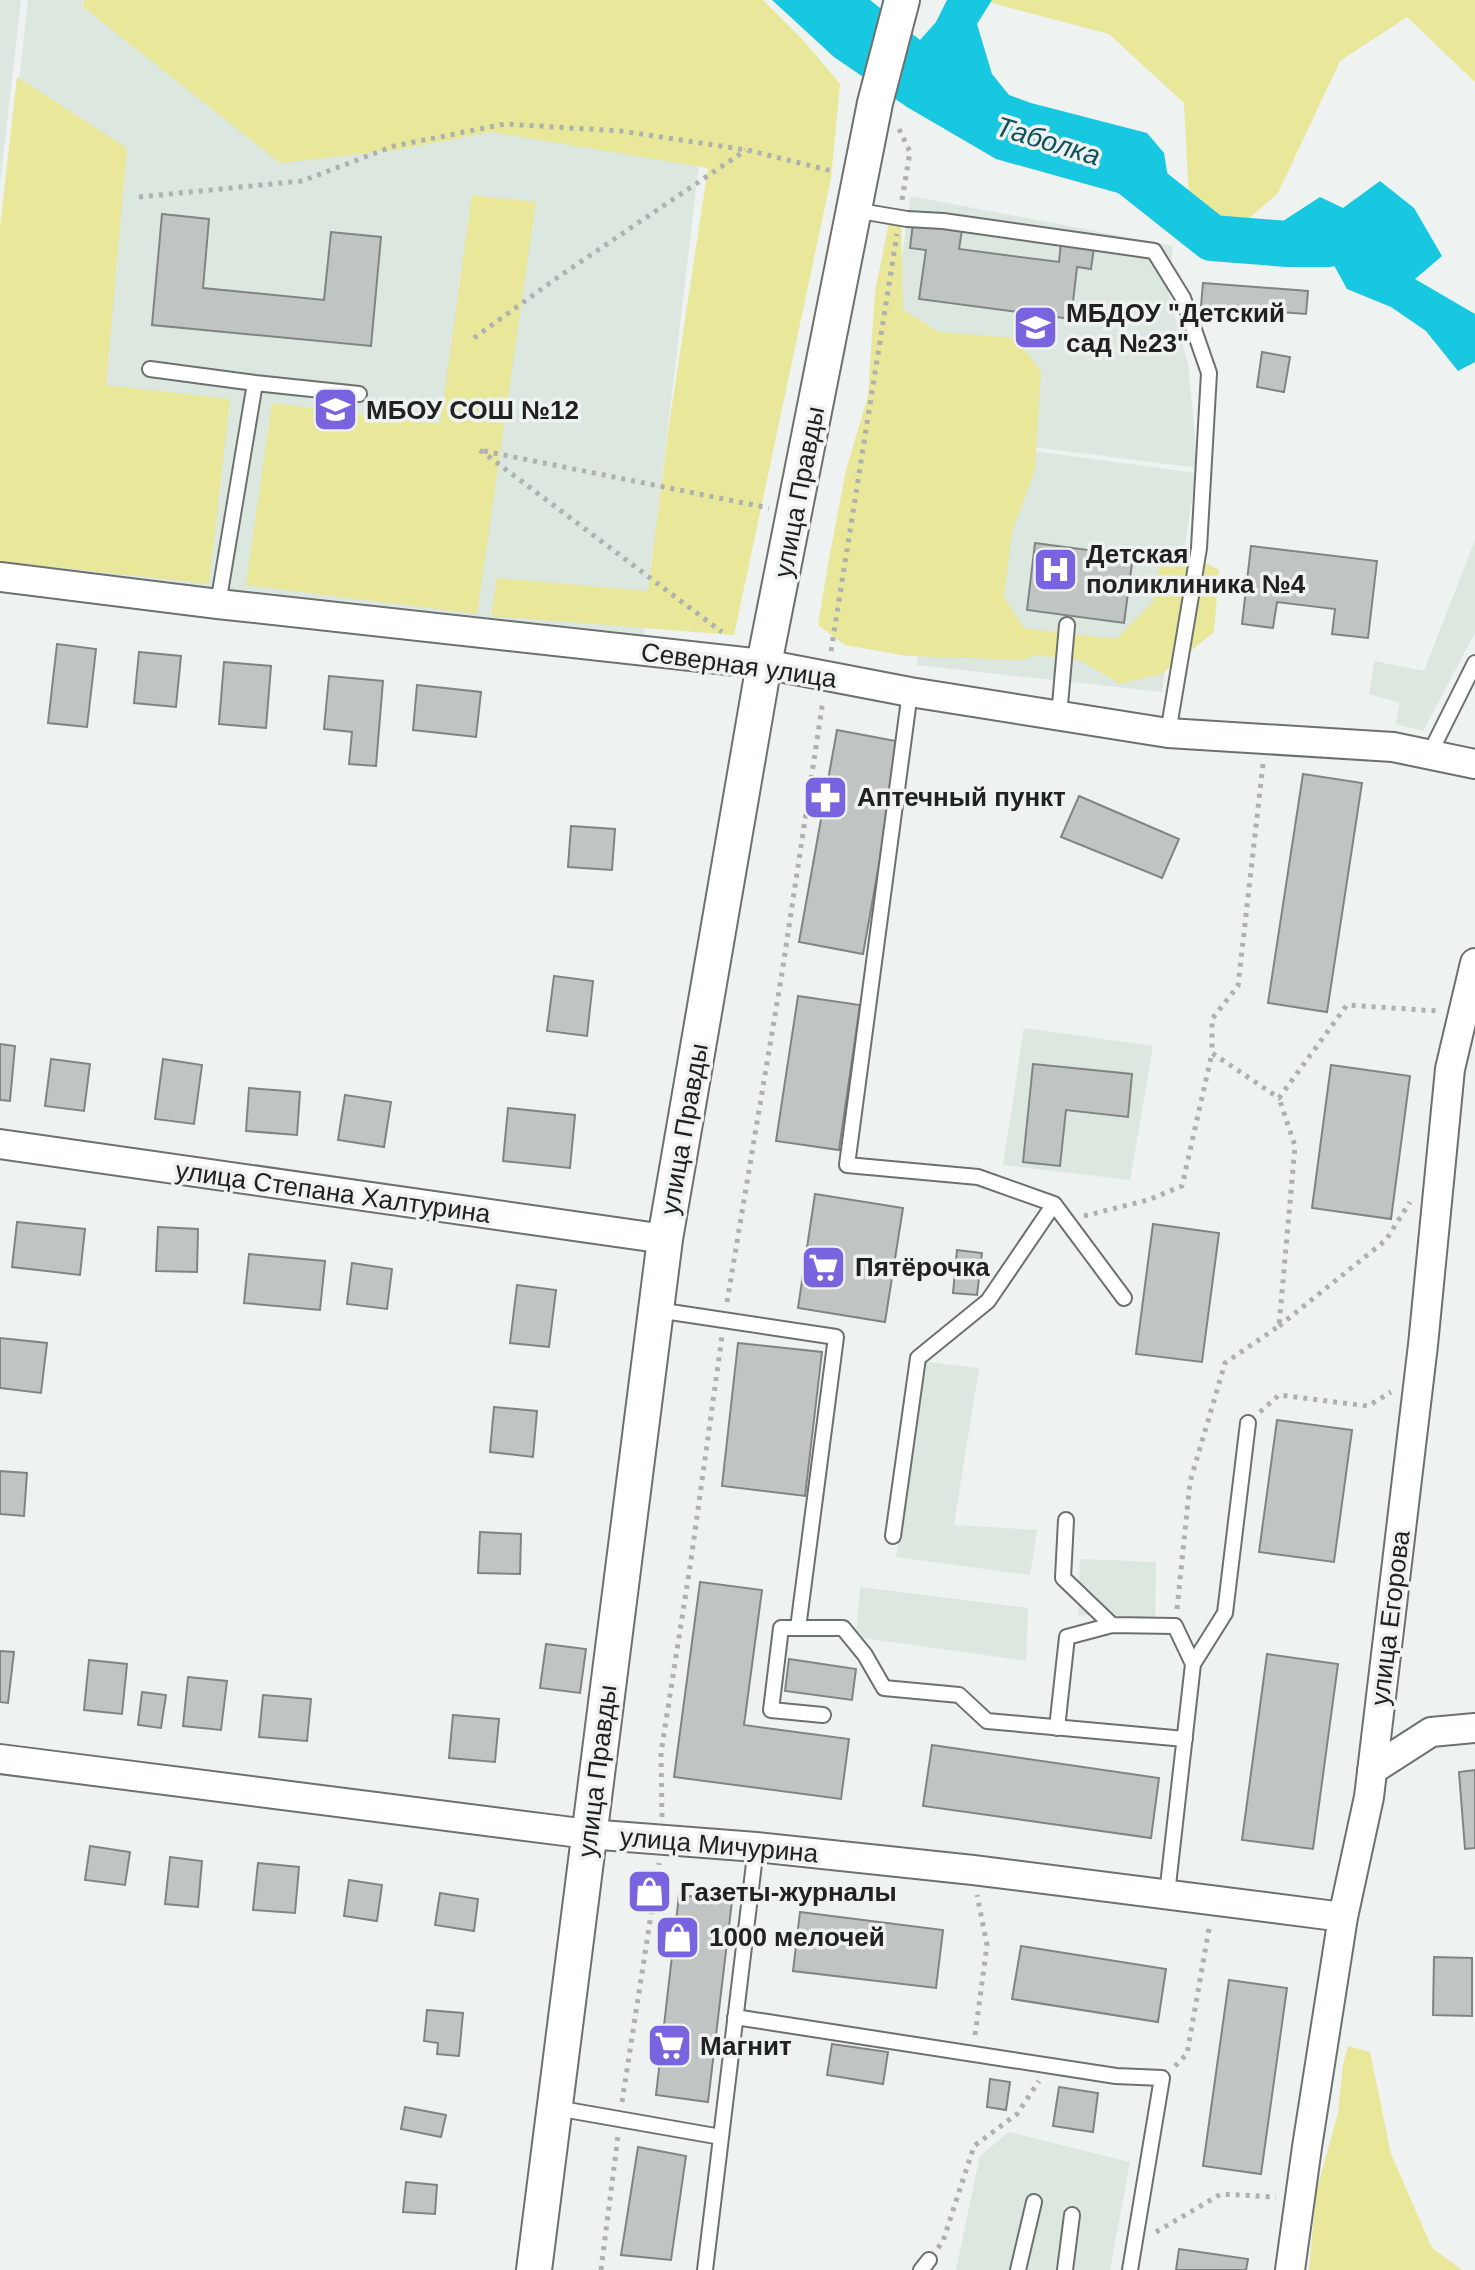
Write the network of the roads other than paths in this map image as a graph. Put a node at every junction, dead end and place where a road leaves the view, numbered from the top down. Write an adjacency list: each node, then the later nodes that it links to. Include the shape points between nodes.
1 (902, 0): 2 (street, улица Правды, via 884,111)
2 (857, 194): 10 (street, улица Правды); 13 (lane, via 899,217 1154,251 1183,298 1209,373 1199,548)
3 (150, 369): 4 (lane)
4 (255, 383): 5 (lane); 7 (lane)
5 (359, 394)
6 (0, 577): 7 (street, Северная улица)
7 (218, 604): 10 (street, Северная улица)
8 (1067, 625): 12 (lane)
9 (1475, 663): 14 (lane)
10 (764, 664): 11 (street, Северная улица); 19 (street, улица Правды)
11 (910, 692): 12 (street, Северная улица); 18 (lane, via 847,1165 978,1177)
12 (1059, 716): 13 (street, Северная улица)
13 (1168, 733): 14 (street, Северная улица, via 1393,747)
14 (1429, 755): 15 (street, Северная улица)
15 (1475, 764)
16 (1475, 963): 33 (street, улица Егорова, via 1450,1069)
17 (0, 1144): 19 (street, улица Степана Халтурина)
18 (1054, 1204): 20 (lane); 24 (lane, via 988,1301 918,1358)
19 (665, 1239): 21 (street, улица Правды)
20 (1124, 1298)
21 (657, 1310): 26 (lane, via 836,1337); 34 (street, улица Правды)
22 (1248, 1423): 27 (lane, via 1225,1613)
23 (1066, 1520): 25 (lane, via 1063,1578)
24 (893, 1536)
25 (1112, 1625): 27 (lane, via 1175,1626); 29 (lane, via 1067,1637)
26 (798, 1628): 28 (lane, via 781,1628 771,1710); 29 (lane, via 843,1628 884,1688 959,1695 987,1721)
27 (1193, 1664): 31 (lane)
28 (823, 1715)
29 (1057, 1728): 31 (lane)
30 (1475, 1728): 33 (street, via 1431,1732)
31 (1185, 1739): 36 (lane)
32 (0, 1759): 34 (street, улица Мичурина)
33 (1372, 1770): 37 (street, улица Егорова)
34 (588, 1834): 35 (street, улица Мичурина); 39 (street, улица Правды)
35 (756, 1847): 36 (street, улица Мичурина); 38 (lane)
36 (1167, 1894): 37 (street, улица Мичурина)
37 (1343, 1917): 48 (street, улица Егорова)
38 (735, 2017): 40 (lane); 47 (lane, via 1116,2076 1162,2078)
39 (556, 2108): 40 (lane); 43 (street, улица Правды)
40 (721, 2137): 44 (lane)
41 (1034, 2202): 45 (lane)
42 (1072, 2215): 46 (lane)
43 (534, 2270)
44 (705, 2270)
45 (1018, 2270)
46 (1065, 2270)
47 (1130, 2270)
48 (1290, 2270)

